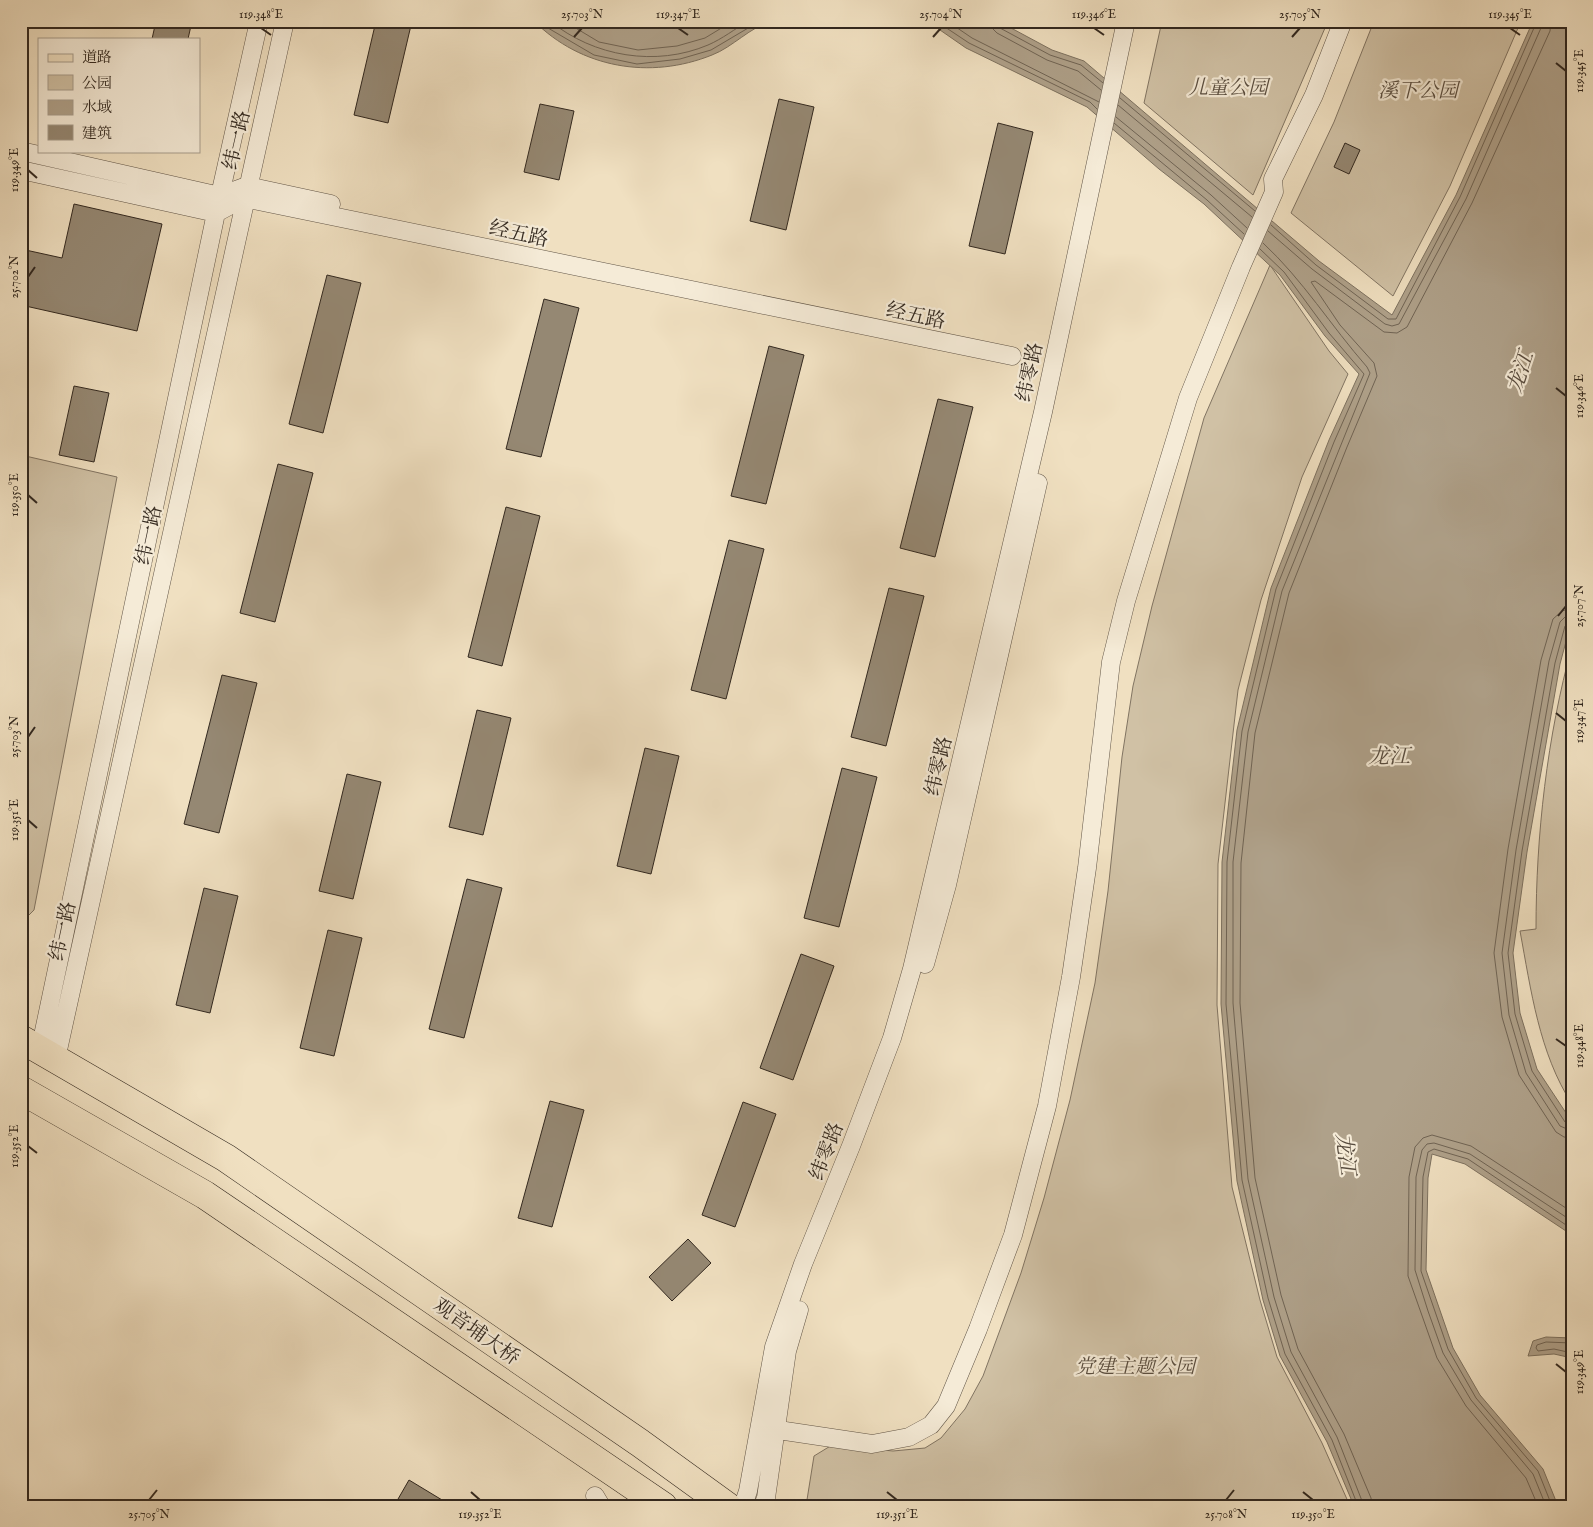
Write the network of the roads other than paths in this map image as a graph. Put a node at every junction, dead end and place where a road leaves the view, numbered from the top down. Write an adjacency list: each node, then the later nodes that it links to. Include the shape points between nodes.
1 (259, 21): 9 (street, 纬一路)
2 (284, 21): 8 (street, 纬一路)
3 (1126, 21): 16 (street, 纬零路, via 1043,412 912,969 892,1038 803,1264 774,1347)
4 (1138, 21): 17 (street, 纬零路, via 1054,414 947,885 900,1040 810,1270 787,1351)
5 (1343, 21): 13 (street, via 1314,95 1274,178 1274,192 1188,398 1126,601 1111,662 1087,868 1047,1106 1013,1235 978,1329 946,1406 931,1425 909,1437 872,1444)
6 (21, 151): 9 (street)
7 (21, 170): 9 (street)
8 (245, 192): 9 (street); 10 (street, 经五路); 11 (street, 纬一路)
9 (218, 205): 11 (street, 纬一路)
10 (1012, 350)
11 (39, 1049): 15 (main road, 观音埔大桥, via 226,1158)
12 (21, 1090): 14 (main road, 观音埔大桥, via 205,1195)
13 (784, 1431)
14 (663, 1506)
15 (727, 1506)
16 (743, 1506)
17 (763, 1506)

